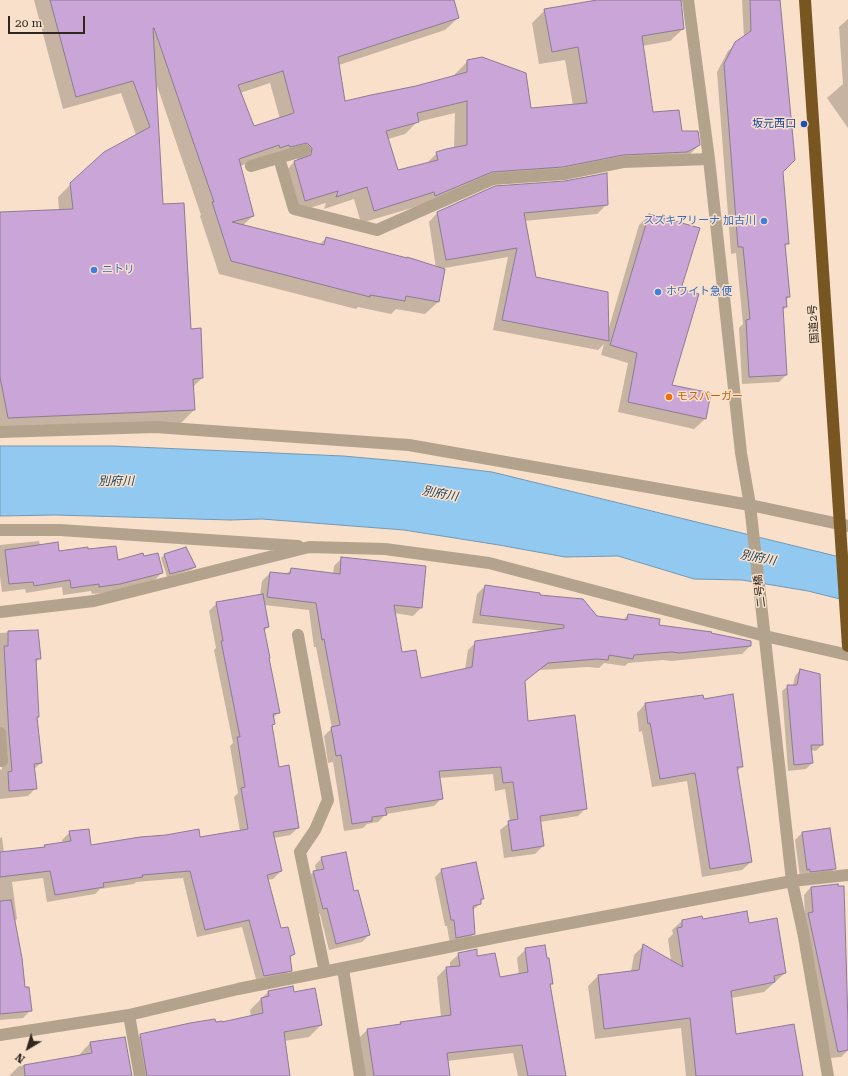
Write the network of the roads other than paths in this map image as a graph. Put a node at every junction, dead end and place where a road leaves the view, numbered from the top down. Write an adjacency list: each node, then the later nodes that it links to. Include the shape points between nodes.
1 (688, 0): 5 (street, 二号橋)
2 (805, 0): 9 (highway, 国道2号)
3 (305, 150): 4 (street)
4 (279, 158): 5 (street, via 294,209 377,230 493,179 564,174 623,162); 6 (street)
5 (709, 159): 8 (street, 二号橋, via 741,453)
6 (251, 166)
7 (0, 432): 8 (street, via 155,427 409,446)
8 (751, 511): 9 (street); 14 (street, 二号橋)
9 (844, 525): 15 (highway, 国道2号, via 841,539)
10 (0, 530): 11 (street, via 60,530)
11 (310, 547): 12 (street, via 94,601); 14 (street, via 385,549 489,564)
12 (0, 612)
13 (298, 635): 23 (street, via 328,800 315,830 300,852)
14 (765, 636): 17 (street); 21 (street, 二号橋)
15 (848, 637): 16 (highway, 国道2号)
16 (848, 646)
17 (848, 655)
18 (0, 733): 19 (street)
19 (2, 760)
20 (848, 875): 21 (street)
21 (792, 881): 22 (street); 28 (street, 二号橋)
22 (343, 969): 23 (street); 27 (street)
23 (325, 972): 24 (street, via 238,989)
24 (129, 1015): 25 (street); 26 (street)
25 (0, 1035)
26 (140, 1076)
27 (360, 1076)
28 (828, 1076)

